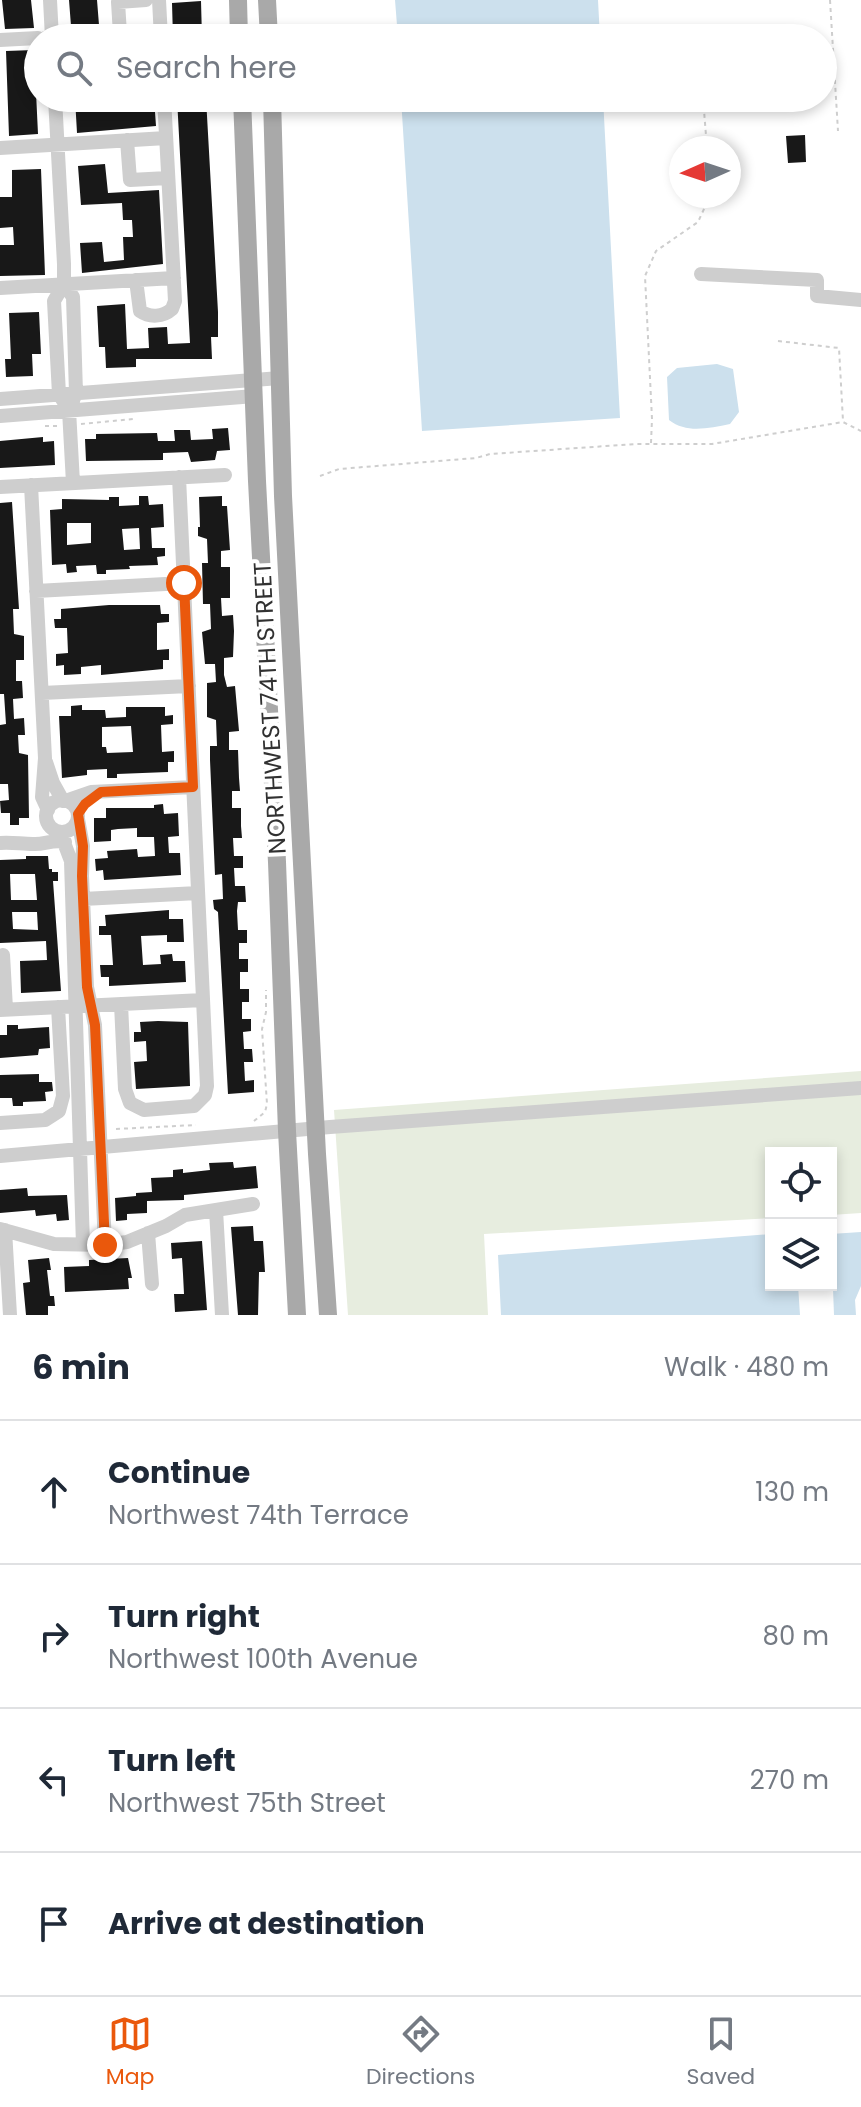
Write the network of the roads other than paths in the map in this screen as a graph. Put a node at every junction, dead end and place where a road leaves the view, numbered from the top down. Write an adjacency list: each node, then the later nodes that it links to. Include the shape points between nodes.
1 (50, 0): 6 (street)
2 (146, 0): 7 (street, via 118,2)
3 (159, 0): 8 (street)
4 (238, 0): 9 (main road)
5 (267, 0): 10 (main road)
6 (51, 24)
7 (119, 24)
8 (160, 24)
9 (239, 24)
10 (268, 24)
11 (24, 39): 12 (street)
12 (0, 40)
13 (56, 112): 19 (street)
14 (165, 112): 17 (street)
15 (243, 112): 31 (main road, NORTHWEST 74TH STREET)
16 (272, 112): 30 (main road, NORTHWEST 74TH STREET)
17 (166, 138): 18 (street); 21 (street)
18 (127, 140): 19 (street); 21 (street, via 130,180)
19 (58, 144): 20 (street); 25 (street)
20 (0, 148)
21 (168, 178): 23 (street)
22 (701, 274): 27 (street, via 817,280 817,296)
23 (174, 278): 24 (street); 24 (street, via 175,301 160,316 140,311)
24 (136, 280): 25 (street)
25 (64, 284): 26 (street); 28 (street, via 73,297); 29 (street, via 54,301)
26 (0, 288)
27 (861, 300)
28 (73, 312): 29 (street, via 63,309); 32 (street)
29 (54, 314): 33 (street)
30 (280, 378): 31 (street); 67 (main road, NORTHWEST 74TH STREET)
31 (254, 387): 32 (street); 36 (street); 68 (main road, NORTHWEST 74TH STREET)
32 (76, 393): 33 (street); 36 (street)
33 (59, 394): 34 (street); 36 (street)
34 (0, 399)
35 (0, 416): 36 (street)
36 (70, 418): 39 (street)
37 (225, 475): 38 (street)
38 (179, 477): 39 (street); 42 (street)
39 (73, 483): 40 (street)
40 (31, 485): 41 (street); 43 (street)
41 (0, 487)
42 (184, 583): 43 (street); 44 (street)
43 (36, 591): 45 (street)
44 (189, 686): 45 (street); 47 (street)
45 (42, 693): 46 (street)
46 (45, 758): 49 (street); 50 (street, via 42,797)
47 (193, 787): 48 (street); 55 (street)
48 (101, 792): 49 (street); 51 (street)
49 (64, 801): 50 (street, via 54,802); 51 (street)
50 (47, 814): 52 (street, via 51,828); 53 (street, via 40,830)
51 (78, 816): 52 (street); 56 (street)
52 (63, 837): 53 (street, via 34,844); 60 (street, via 71,861)
53 (21, 841): 54 (street)
54 (0, 843)
55 (198, 893): 56 (street); 58 (street)
56 (83, 899): 60 (street)
57 (3, 955): 62 (street)
58 (203, 1000): 59 (street); 59 (street, via 205,1095 194,1106 144,1110 127,1097)
59 (121, 1004): 60 (street)
60 (84, 1006): 61 (street); 63 (street); 64 (street)
61 (58, 1007): 62 (street); 66 (street, via 63,1096 59,1111 45,1120)
62 (3, 1010)
63 (95, 1041): 64 (street); 69 (street)
64 (76, 1042): 70 (street)
65 (861, 1088): 67 (street)
66 (0, 1123)
67 (316, 1128): 68 (street); 82 (main road, NORTHWEST 74TH STREET)
68 (287, 1131): 69 (street); 81 (main road, NORTHWEST 74TH STREET)
69 (101, 1148): 70 (street); 77 (street)
70 (81, 1149): 71 (street); 76 (street)
71 (0, 1156)
72 (253, 1204): 73 (street)
73 (216, 1210): 75 (street, via 185,1215); 80 (street)
74 (3, 1230): 76 (street, via 54,1244); 79 (street)
75 (148, 1233): 77 (street); 78 (street)
76 (83, 1245): 77 (street)
77 (105, 1245)
78 (152, 1284)
79 (10, 1315)
80 (222, 1315)
81 (297, 1315)
82 (328, 1315)

